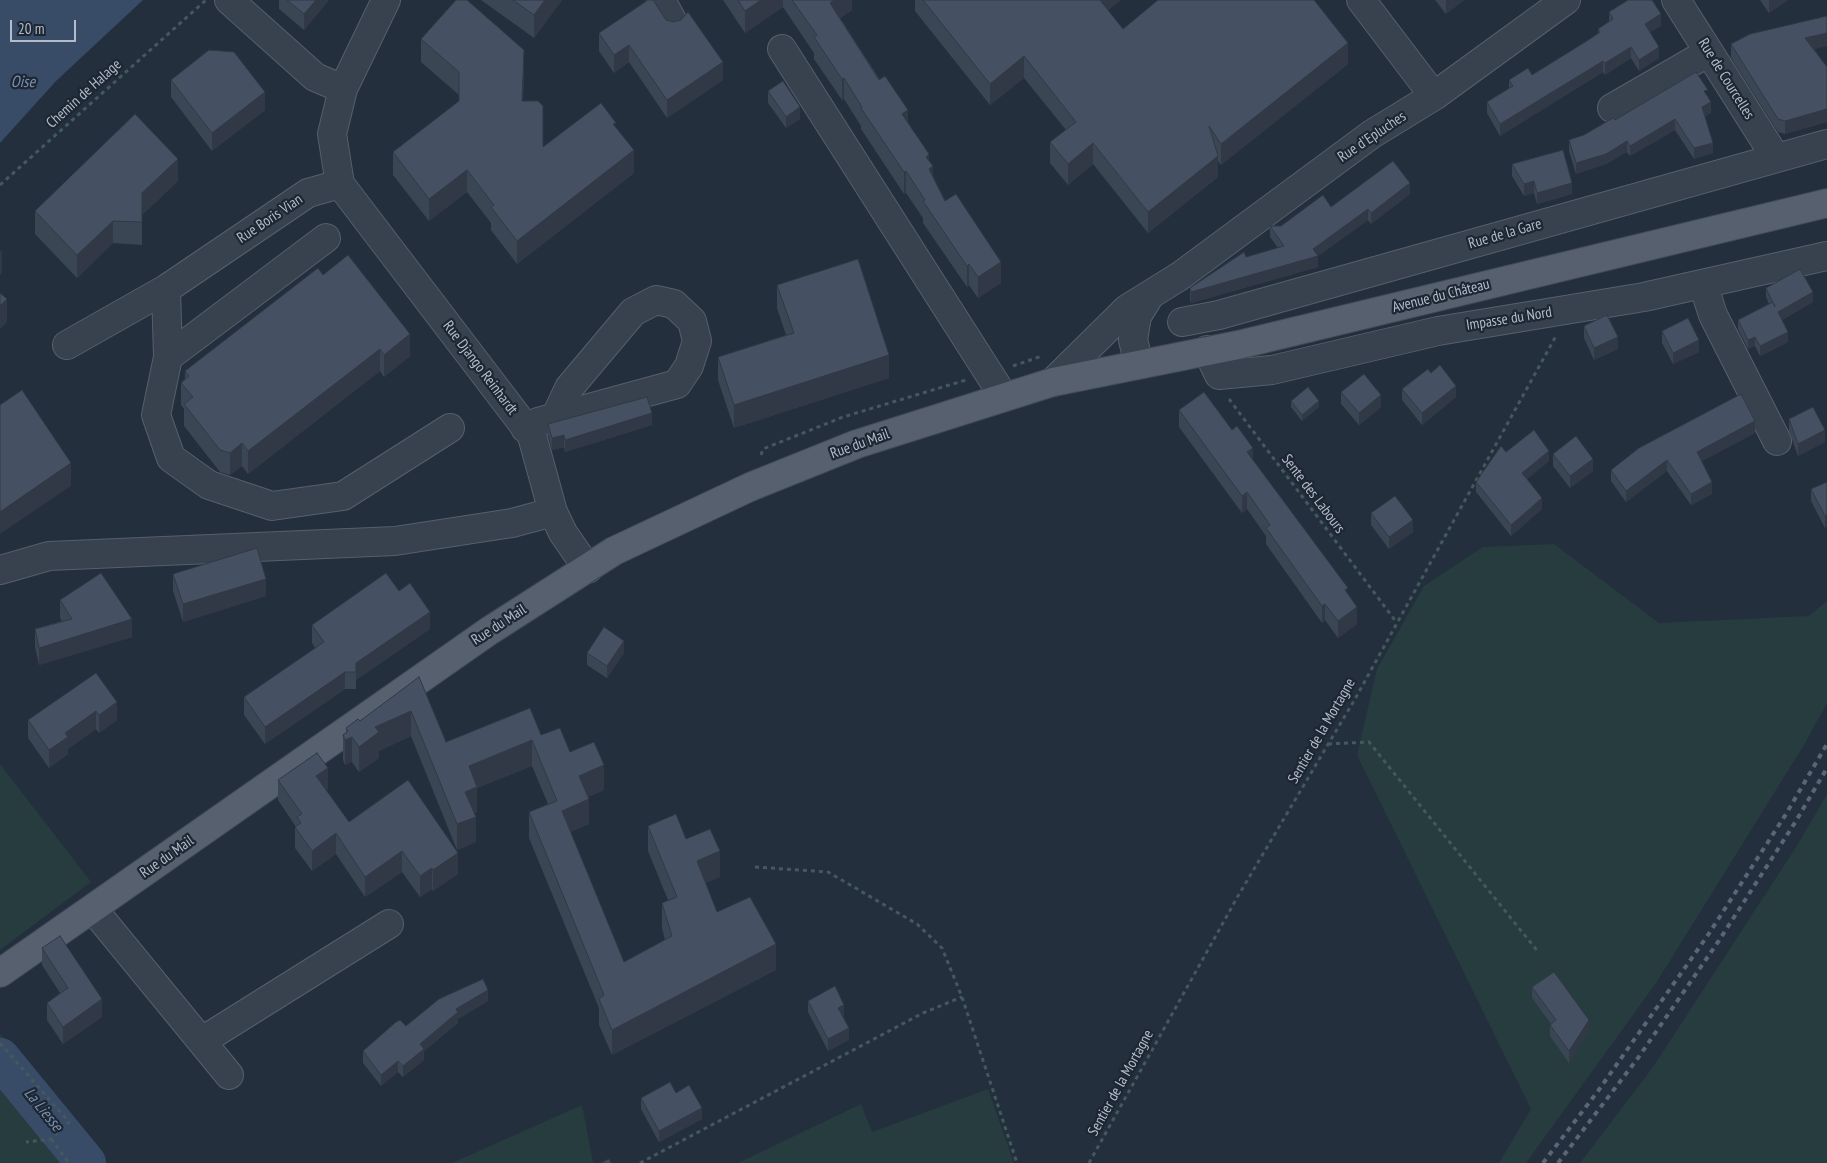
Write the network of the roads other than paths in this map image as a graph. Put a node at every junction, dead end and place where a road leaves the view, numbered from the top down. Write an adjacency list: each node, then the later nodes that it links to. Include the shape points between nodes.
1 (229, 0): 10 (street, via 314,77)
2 (386, 0): 10 (street)
3 (661, 0): 7 (street)
4 (1361, 0): 11 (street)
5 (1566, 0): 11 (street, Rue d'Epluches)
6 (1676, 0): 9 (street, Rue de Courcelles)
7 (674, 24)
8 (782, 49): 29 (street)
9 (1709, 52): 12 (street); 14 (street, Rue de Courcelles)
10 (343, 89): 15 (street, via 332,134)
11 (1434, 96): 19 (street, Rue d'Epluches, via 1372,134)
12 (1612, 108)
13 (1827, 144): 14 (street, Rue de la Gare)
14 (1776, 158): 23 (street, Rue de la Gare, via 1228,312)
15 (340, 184): 21 (street, Rue Boris Vian, via 308,193); 32 (street, Rue Django Reinhardt)
16 (1827, 203): 25 (main road, Avenue du Château, via 1248,342)
17 (326, 238): 26 (street)
18 (1827, 256): 20 (street, Impasse du Nord)
19 (1180, 276): 22 (street, Rue d'Epluches); 23 (street)
20 (1703, 284): 25 (street, Impasse du Nord, via 1438,331 1272,370 1218,375); 33 (street, via 1713,315)
21 (166, 289): 24 (street, Rue Boris Vian); 26 (street)
22 (1150, 296): 27 (street, Rue d'Epluches, via 1137,316 1133,340); 28 (street, Rue d'Epluches, via 1127,309)
23 (1182, 322): 25 (street)
24 (67, 345)
25 (1198, 351): 27 (main road, Avenue du Château)
26 (168, 357): 31 (street, via 156,415 171,458 209,486 272,506 343,496)
27 (1138, 364): 28 (main road, Avenue du Château)
28 (1053, 382): 29 (main road, Rue du Mail)
29 (1004, 396): 35 (main road, Rue du Mail, via 857,444 750,487 631,542)
30 (554, 418): 30 (street, via 677,384 689,366 697,341 692,321 674,304 656,300 633,312 569,388); 32 (street)
31 (450, 428)
32 (526, 428): 34 (street, Rue Django Reinhardt, via 532,436)
33 (1777, 441)
34 (553, 512): 35 (street, Rue Django Reinhardt); 36 (street, via 512,523 395,541 49,556)
35 (588, 569): 37 (main road, Rue du Mail, via 472,643)
36 (0, 570)
37 (93, 909): 39 (main road, Rue du Mail); 40 (street)
38 (390, 924): 40 (street)
39 (0, 973)
40 (202, 1041): 41 (street)
41 (229, 1075)

